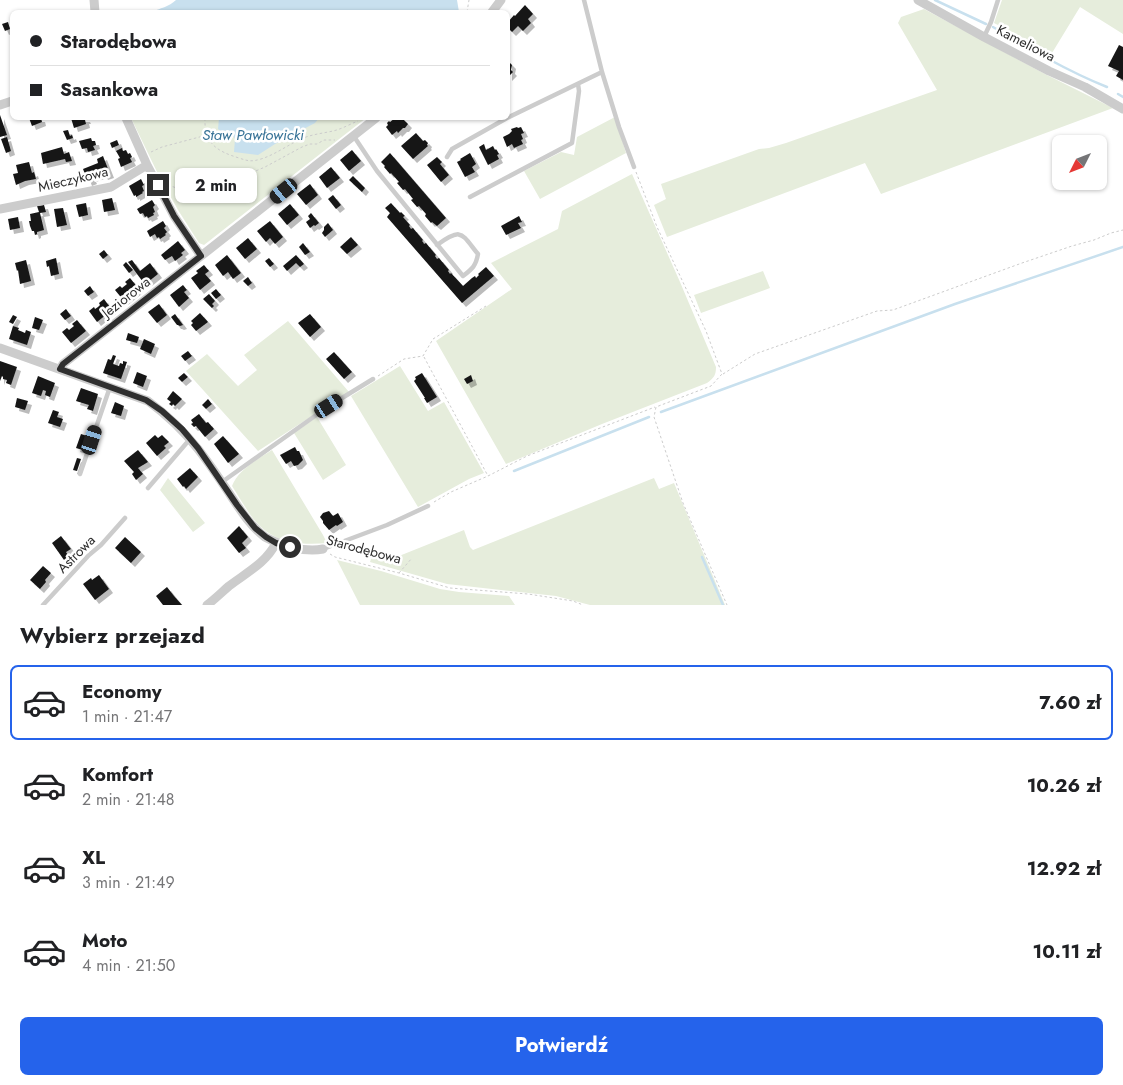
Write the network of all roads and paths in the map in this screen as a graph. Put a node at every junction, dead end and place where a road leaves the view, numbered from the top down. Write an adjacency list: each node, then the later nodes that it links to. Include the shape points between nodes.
1 (584, 0): 5 (lane)
2 (918, 0): 4 (street, Kameliowa)
3 (998, 0): 4 (lane)
4 (984, 37): 7 (street, Kameliowa)
5 (602, 72): 6 (lane); 20 (lane)
6 (578, 84): 8 (lane); 24 (lane, via 572,143)
7 (1123, 109)
8 (510, 117)
9 (127, 120): 17 (street)
10 (206, 120): 14 (path)
11 (358, 120): 14 (path, via 331,132 308,136 250,162 225,154 212,144)
12 (373, 120): 15 (street, Jeziorowa)
13 (503, 120): 18 (lane, via 452,148)
14 (207, 135): 17 (path, via 162,146)
15 (353, 135): 16 (street, Jeziorowa); 27 (lane, via 376,171)
16 (345, 142): 23 (path, via 333,139 310,144 265,168 238,176 212,192); 28 (street, Jeziorowa)
17 (143, 156): 19 (street)
18 (446, 157)
19 (148, 165): 22 (street); 25 (street, Mieczykowa, via 111,187)
20 (634, 168): 33 (path)
21 (188, 175): 23 (path)
22 (158, 185): 23 (path); 28 (street)
23 (188, 192)
24 (470, 197)
25 (0, 209)
26 (1123, 230): 33 (path, via 755,354)
27 (437, 245): 27 (lane, via 463,276 476,263 478,254 463,235 450,236)
28 (201, 256): 32 (street, Jeziorowa)
29 (486, 306): 31 (path, via 433,339)
30 (0, 348): 32 (street, Starodębowa)
31 (423, 356): 34 (path, via 404,359); 39 (path)
32 (60, 369): 35 (street, Starodębowa)
33 (722, 374): 36 (path, via 711,386)
34 (373, 379): 40 (lane)
35 (110, 388): 37 (street, Starodębowa, via 148,401); 38 (lane)
36 (656, 407): 39 (path, via 527,456); 51 (path, via 654,417 683,503)
37 (190, 439): 40 (street, Starodębowa); 41 (lane)
38 (80, 474)
39 (488, 476): 42 (path)
40 (222, 482): 44 (street, Starodębowa, via 255,528)
41 (148, 488)
42 (428, 506): 45 (lane)
43 (125, 518): 48 (lane, Astrowa)
44 (276, 543): 45 (street, Starodębowa, via 304,550); 49 (street, via 265,559)
45 (324, 549): 47 (path, Starodębowa, via 335,557)
46 (412, 558): 47 (path)
47 (399, 572): 50 (path, Starodębowa, via 450,588 528,594)
48 (43, 605)
49 (208, 605)
50 (583, 605)
51 (727, 605)

